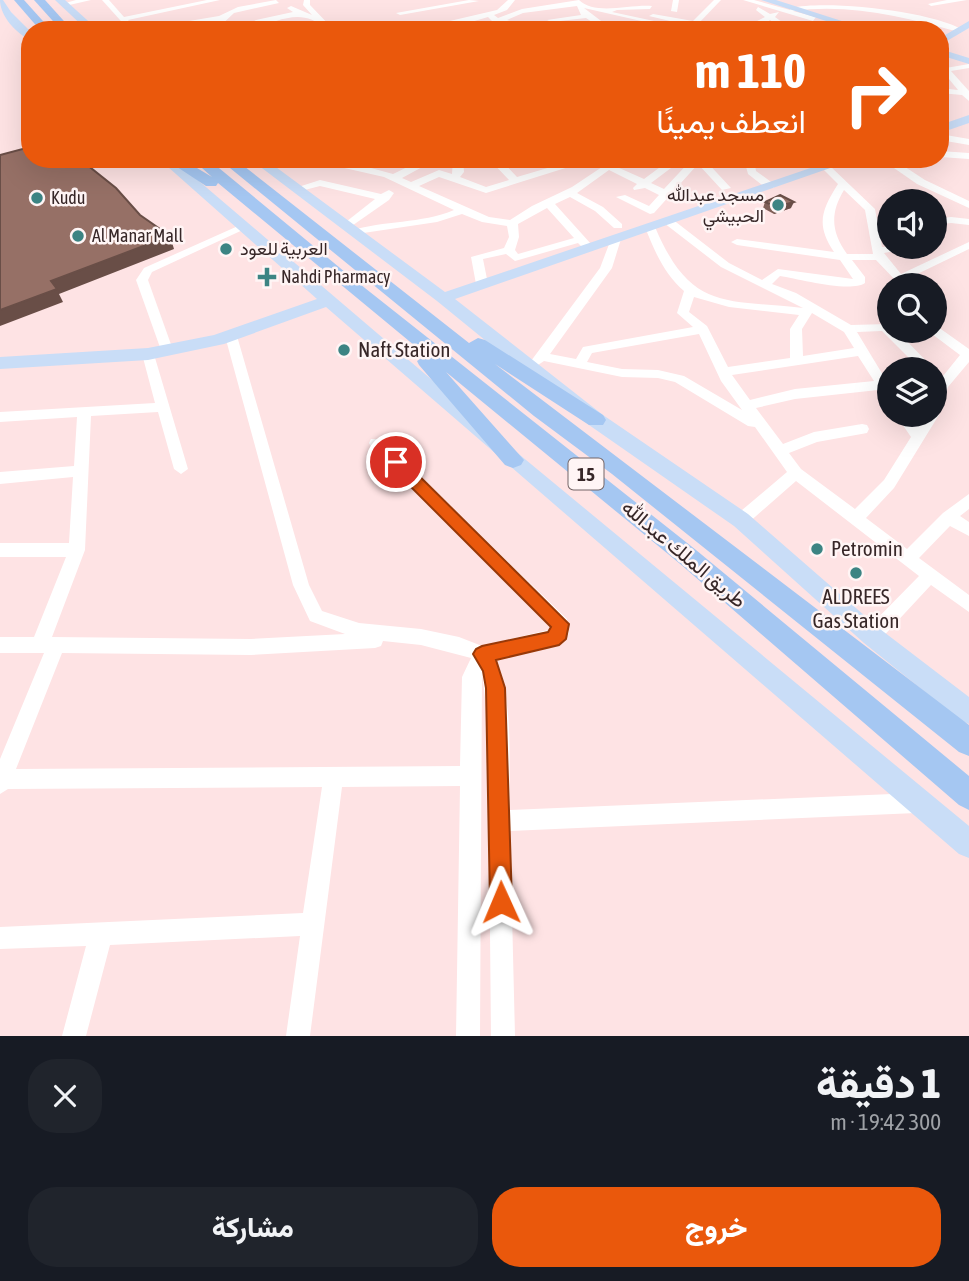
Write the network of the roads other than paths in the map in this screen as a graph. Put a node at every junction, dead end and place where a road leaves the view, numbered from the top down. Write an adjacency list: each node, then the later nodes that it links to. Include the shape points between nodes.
1 (19, 0): 47 (highway)
2 (39, 0): 48 (highway)
3 (88, 0): 21 (street)
4 (104, 0): 43 (street)
5 (149, 0): 37 (street)
6 (217, 0): 26 (street)
7 (233, 0): 28 (street)
8 (307, 0): 55 (street)
9 (512, 0): 38 (street)
10 (676, 0): 32 (street)
11 (718, 0): 66 (street)
12 (766, 0): 29 (main road)
13 (803, 0): 29 (street)
14 (922, 0): 27 (street)
15 (964, 0): 19 (street)
16 (275, 1): 28 (street); 34 (street)
17 (476, 1): 36 (street); 56 (street, via 399,9)
18 (751, 1): 29 (street); 42 (street); 69 (main road)
19 (950, 1): 27 (street)
20 (0, 2): 33 (main road)
21 (62, 2): 49 (main road)
22 (579, 3): 30 (street); 35 (street); 39 (street)
23 (647, 3): 35 (street); 65 (street)
24 (821, 3): 29 (street); 46 (street)
25 (184, 4): 26 (street); 31 (street)
26 (206, 4): 40 (street, via 206,11)
27 (931, 4): 46 (street)
28 (253, 5): 40 (street); 41 (street)
29 (786, 6): 42 (street); 69 (main road)
30 (542, 7): 38 (street); 45 (street)
31 (171, 9): 37 (street); 44 (street)
32 (675, 11)
33 (4, 12): 71 (main road)
34 (301, 12): 41 (street); 54 (street)
35 (605, 12): 64 (street)
36 (489, 14): 38 (street); 57 (street); 58 (street)
37 (138, 15): 43 (street)
38 (499, 16): 59 (street); 60 (street)
39 (587, 16): 62 (street); 63 (street)
40 (218, 18): 51 (street); 52 (street)
41 (275, 18): 53 (street)
42 (770, 18): 67 (street); 68 (street)
43 (123, 19)
44 (173, 19): 50 (street)
45 (551, 20): 61 (street)
46 (933, 20): 70 (street)
47 (38, 21)
48 (59, 21)
49 (83, 21)
50 (164, 21)
51 (206, 21)
52 (216, 21)
53 (266, 21)
54 (315, 21)
55 (320, 21)
56 (408, 21)
57 (457, 21)
58 (465, 21)
59 (498, 21)
60 (511, 21)
61 (564, 21)
62 (580, 21)
63 (595, 21)
64 (636, 21)
65 (650, 21)
66 (697, 21)
67 (764, 21)
68 (775, 21)
69 (813, 21)
70 (936, 21)
71 (21, 28)
72 (949, 57): 73 (main road)
73 (968, 62): 74 (street)
74 (949, 69)
75 (949, 76): 76 (street)
76 (965, 91)
77 (969, 119): 78 (main road)
78 (949, 126)
79 (949, 139): 80 (street)
80 (969, 142)
81 (949, 155): 82 (street)
82 (968, 157)
83 (175, 168): 123 (main road)
84 (187, 168): 116 (highway)
85 (209, 168): 116 (highway, طريق الملك عبدالله / 15)
86 (237, 168): 124 (highway, طريق الملك عبدالله / 15)
87 (264, 168): 124 (highway)
88 (268, 168): 110 (main road)
89 (379, 168): 105 (street)
90 (420, 168): 105 (street)
91 (459, 168): 103 (street)
92 (499, 168): 104 (street)
93 (557, 168): 104 (street)
94 (605, 168): 111 (street)
95 (612, 168): 107 (street)
96 (667, 168): 107 (street)
97 (690, 168): 112 (street)
98 (709, 168): 109 (street)
99 (750, 168): 108 (street)
100 (813, 168): 108 (main road)
101 (830, 168): 106 (street)
102 (900, 168): 115 (street)
103 (455, 177): 104 (street, via 486,190); 105 (street, via 439,173)
104 (514, 180)
105 (402, 182): 113 (street); 117 (street)
106 (843, 183): 129 (street, via 870,209); 133 (street, via 829,202 825,218)
107 (645, 185): 112 (street); 112 (street, via 621,197 650,211)
108 (770, 186): 118 (main road)
109 (726, 188)
110 (297, 190): 113 (street, via 320,183); 125 (main road)
111 (569, 192): 114 (street); 126 (street, via 599,209)
112 (666, 194)
113 (384, 198): 125 (street)
114 (549, 204): 121 (street); 128 (street)
115 (969, 205)
116 (259, 211): 144 (highway, طريق الملك عبدالله / 15)
117 (463, 211): 121 (street); 125 (street, via 445,218)
118 (668, 221): 122 (main road); 138 (street, via 725,265)
119 (947, 222): 120 (street)
120 (969, 222)
121 (512, 223): 131 (street, via 514,237)
122 (650, 227): 126 (main road); 140 (street, via 661,254)
123 (242, 228): 142 (main road); 151 (street, via 143,275)
124 (314, 229): 139 (highway, طريق الملك عبدالله / 15)
125 (350, 230): 141 (main road)
126 (617, 232): 128 (main road); 157 (street, via 606,268)
127 (737, 242): 133 (street)
128 (584, 244): 131 (street, via 515,258); 137 (main road)
129 (877, 244)
130 (969, 245): 136 (street)
131 (509, 250): 137 (street, via 477,257)
132 (877, 254): 133 (street)
133 (843, 257): 138 (street, via 859,283 778,272)
134 (883, 259): 135 (street)
135 (896, 273)
136 (920, 273)
137 (482, 284): 141 (main road)
138 (764, 285): 143 (street)
139 (388, 286): 168 (highway); 197 (highway, طريق الملك عبدالله / 15, via 541,411)
140 (690, 290): 143 (street, via 729,303); 146 (street, via 683,313)
141 (443, 298): 157 (main road)
142 (329, 300): 148 (main road); 176 (main road)
143 (808, 309): 147 (street); 156 (street, via 796,329)
144 (389, 320): 176 (highway); 201 (highway, طريق الملك عبدالله / 15, via 593,479)
145 (877, 327): 147 (street)
146 (702, 329): 159 (street, via 589,350); 160 (street)
147 (849, 329): 152 (street)
148 (231, 336): 151 (main road); 192 (street, via 301,585 316,616 359,631)
149 (947, 339): 153 (street)
150 (902, 343): 155 (street)
151 (167, 350): 154 (main road)
152 (862, 351): 156 (street); 162 (street)
153 (968, 353): 161 (street)
154 (148, 354): 158 (main road); 165 (street)
155 (915, 357)
156 (797, 360): 160 (street)
157 (537, 362): 159 (street); 168 (main road)
158 (0, 363)
159 (580, 363): 172 (street, via 679,379)
160 (723, 372): 164 (street)
161 (947, 373)
162 (877, 377)
163 (877, 391): 164 (street, via 795,394)
164 (746, 405): 172 (street)
165 (162, 407): 166 (street); 177 (street)
166 (84, 412): 167 (street); 178 (street)
167 (0, 417)
168 (596, 420): 184 (main road)
169 (911, 427): 173 (street)
170 (924, 427): 173 (street)
171 (862, 429): 175 (street, via 814,437)
172 (766, 432): 175 (street)
173 (918, 436): 183 (street, via 889,484)
174 (376, 443): 195 (street, via 561,624 560,633 552,639)
175 (780, 451): 179 (street)
176 (513, 460): 202 (main road)
177 (181, 469)
178 (81, 471): 180 (street); 187 (street)
179 (796, 474): 183 (street); 184 (street)
180 (0, 478)
181 (969, 500): 182 (street)
182 (949, 517): 185 (street); 188 (street)
183 (855, 519): 188 (street)
184 (741, 520): 191 (main road)
185 (969, 530)
186 (0, 550): 187 (street)
187 (77, 550): 194 (street)
188 (907, 560): 189 (street)
189 (929, 576): 190 (street); 191 (street)
190 (969, 605)
191 (872, 636): 196 (main road)
192 (421, 637): 194 (street, via 251,647); 195 (street)
193 (0, 645): 194 (street)
194 (48, 646): 200 (street)
195 (482, 654): 198 (street, via 471,677); 203 (street, via 496,688)
196 (969, 712)
197 (969, 741)
198 (470, 776): 199 (street); 210 (street)
199 (333, 779): 200 (street); 205 (street)
200 (1, 782)
201 (969, 794)
202 (916, 803): 203 (street); 204 (main road)
203 (500, 821): 211 (street)
204 (967, 844)
205 (313, 924): 206 (street); 209 (street)
206 (101, 934): 207 (street); 208 (street)
207 (0, 938)
208 (74, 1036)
209 (298, 1036)
210 (468, 1036)
211 (503, 1036)

